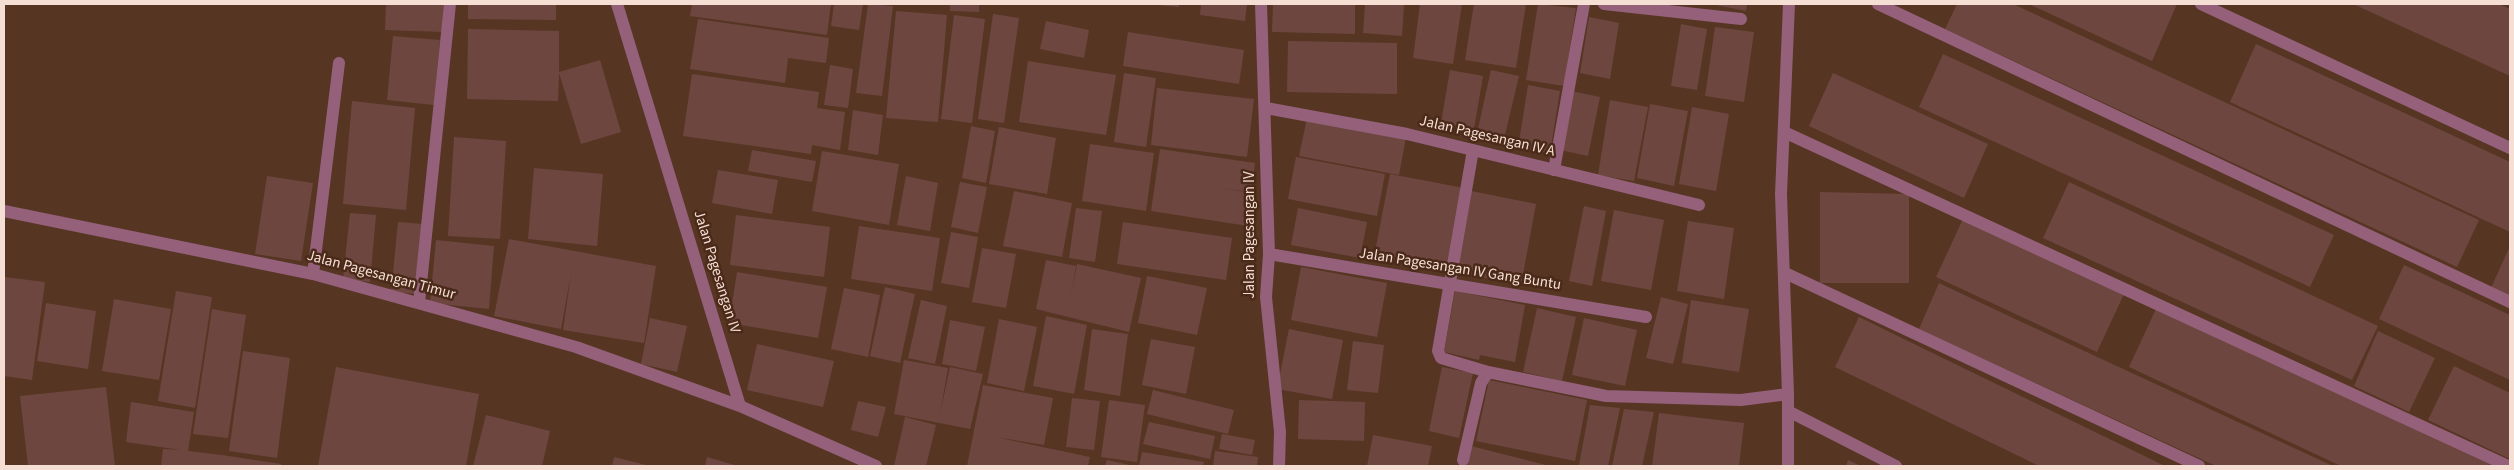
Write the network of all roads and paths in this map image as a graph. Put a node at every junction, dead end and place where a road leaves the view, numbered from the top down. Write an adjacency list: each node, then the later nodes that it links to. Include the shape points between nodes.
1 (450, 4): 23 (street)
2 (617, 4): 27 (street, Jalan Pagesangan IV)
3 (1260, 4): 11 (street, Jalan Pagesangan IV)
4 (1584, 4): 15 (street)
5 (1604, 4): 9 (street)
6 (1789, 4): 12 (street)
7 (1878, 4): 22 (street)
8 (2201, 4): 13 (street)
9 (1740, 19)
10 (338, 63): 20 (street)
11 (1266, 108): 14 (street, Jalan Pagesangan IV A, via 1407,134); 18 (street, Jalan Pagesangan IV)
12 (1784, 132): 19 (street, via 1781,194); 35 (street)
13 (2510, 148)
14 (1473, 150): 15 (street, Jalan Pagesangan IV A); 21 (street)
15 (1554, 170): 16 (street, Jalan Pagesangan IV A)
16 (1699, 205)
17 (4, 211): 20 (street, Jalan Pagesangan Timur)
18 (1269, 254): 21 (street, Jalan Pagesangan IV Gang Buntu); 31 (street, Jalan Pagesangan IV, via 1266,297 1280,432)
19 (1785, 273): 26 (street); 34 (street)
20 (313, 274): 23 (street, Jalan Pagesangan Timur)
21 (1450, 285): 24 (street, Jalan Pagesangan IV Gang Buntu); 25 (street, via 1438,351 1442,358)
22 (2510, 302)
23 (419, 303): 27 (street, Jalan Pagesangan Timur, via 576,347)
24 (1646, 317)
25 (1488, 372): 26 (street, via 1606,396 1742,400); 29 (street, via 1481,383)
26 (1786, 395): 28 (street)
27 (740, 406): 30 (street)
28 (1788, 411): 32 (street); 33 (street)
29 (1463, 460)
30 (876, 466)
31 (1279, 466)
32 (1788, 466)
33 (1896, 466)
34 (2199, 466)
35 (2508, 466)

